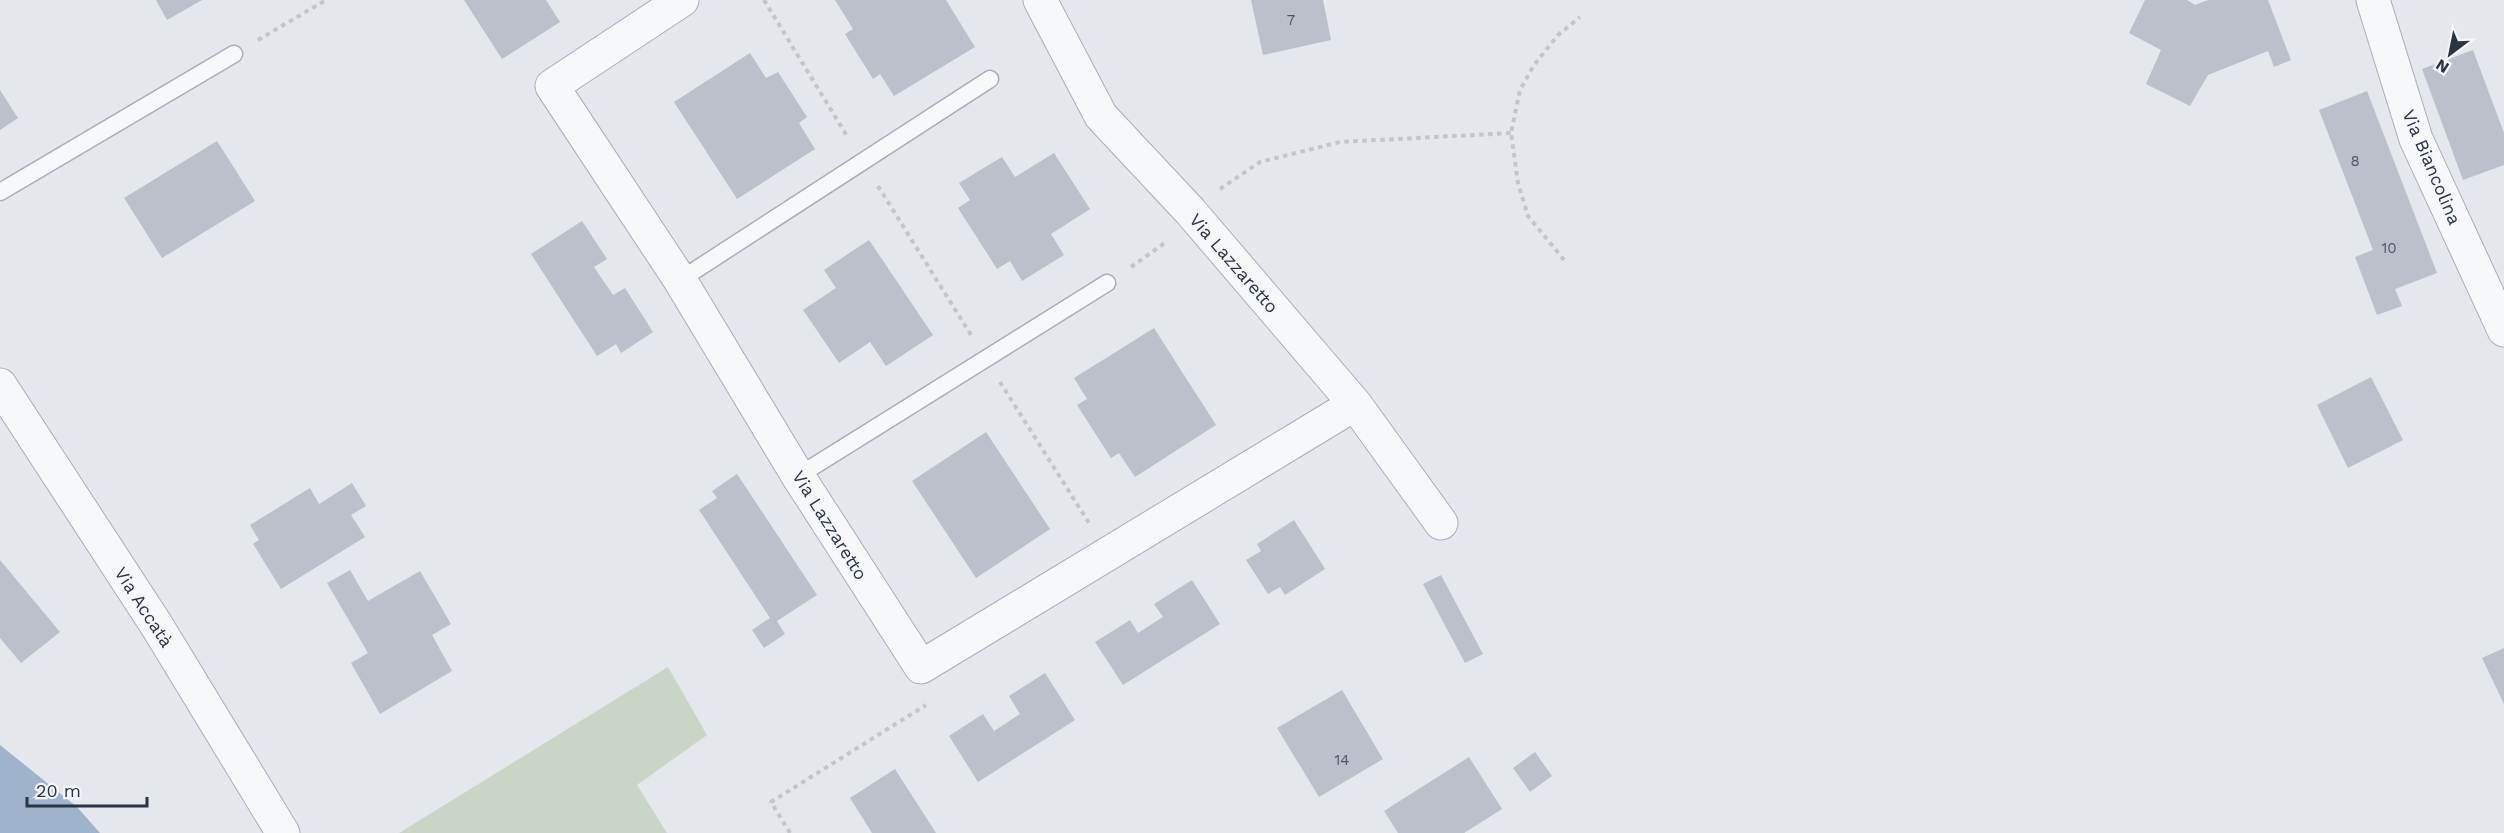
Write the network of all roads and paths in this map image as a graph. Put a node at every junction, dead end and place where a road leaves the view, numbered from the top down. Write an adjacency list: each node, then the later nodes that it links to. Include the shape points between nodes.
1 (326, 0): 7 (path)
2 (682, 0): 14 (street, Via Lazzaretto, via 552,86)
3 (764, 0): 10 (path)
4 (1040, 0): 12 (street, Via Lazzaretto, via 1101,116)
5 (2373, 0): 16 (street, Via Biancolina, via 2416,139)
6 (1580, 17): 9 (path, via 1558,35 1534,64 1520,90)
7 (234, 54): 11 (lane)
8 (990, 79): 10 (lane)
9 (1511, 133): 12 (path, via 1341,142 1260,162); 13 (path, via 1518,183 1528,216)
10 (863, 161): 14 (lane); 17 (path)
11 (0, 192)
12 (1190, 211): 15 (path, via 1170,239); 19 (street, Via Lazzaretto)
13 (1564, 260)
14 (680, 280): 20 (street, Via Lazzaretto)
15 (1107, 283): 17 (lane)
16 (2504, 330)
17 (986, 359): 20 (lane); 22 (path)
18 (0, 385): 24 (street, Via Accatà, via 157,626)
19 (1355, 404): 21 (street, Via Lazzaretto); 22 (street, Via Lazzaretto)
20 (798, 476): 22 (street, Via Lazzaretto, via 921,667)
21 (1441, 523)
22 (1108, 554)
23 (934, 700): 25 (path, via 771,802)
24 (284, 833)
25 (790, 833)

